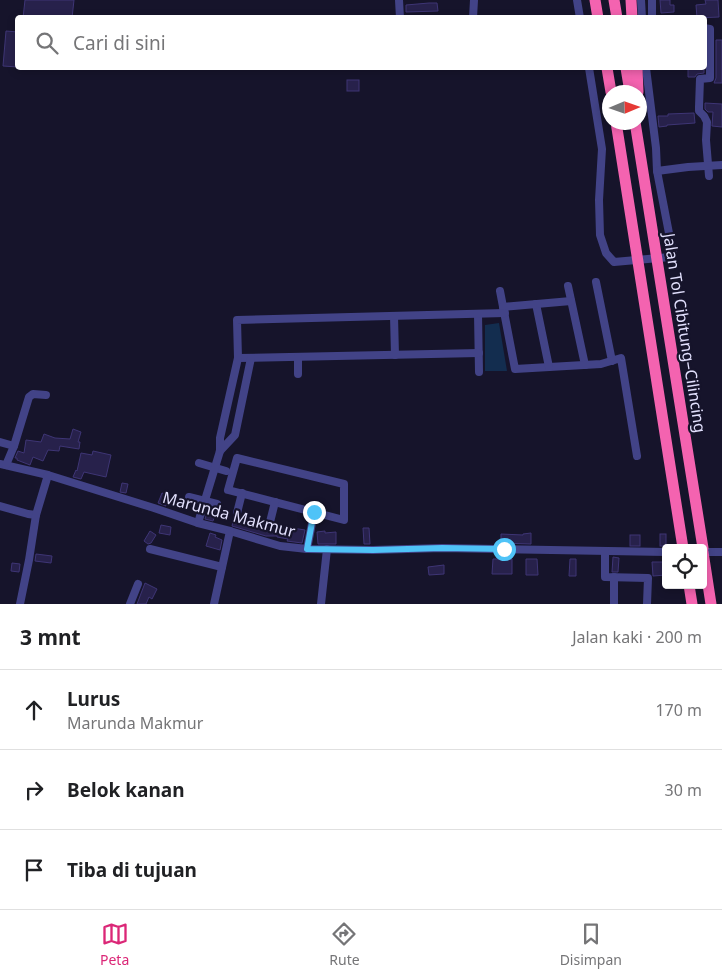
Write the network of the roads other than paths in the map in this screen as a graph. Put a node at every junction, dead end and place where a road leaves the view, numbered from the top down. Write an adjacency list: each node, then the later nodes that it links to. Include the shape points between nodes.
1 (399, 0): 9 (street)
2 (474, 0): 10 (street)
3 (577, 0): 11 (street)
4 (595, 0): 12 (highway)
5 (614, 0): 13 (highway)
6 (630, 0): 14 (highway)
7 (641, 0): 15 (street)
8 (652, 0): 16 (street)
9 (400, 15)
10 (473, 15)
11 (580, 15)
12 (598, 15)
13 (616, 15)
14 (632, 15)
15 (642, 15)
16 (652, 15)
17 (707, 28): 30 (street, via 710,29 710,78 700,79 699,110 707,122)
18 (589, 70): 32 (street, via 602,149 600,234 606,253 614,262 673,254)
19 (607, 70): 23 (highway)
20 (626, 70): 24 (highway)
21 (636, 70): 25 (highway)
22 (646, 70): 32 (street)
23 (610, 85)
24 (629, 85)
25 (637, 85)
26 (617, 130): 74 (highway)
27 (636, 130): 31 (highway, Jalan Tol Cibitung–Cilincing)
28 (641, 130): 31 (highway)
29 (722, 165): 30 (street)
30 (708, 166): 32 (street); 33 (street)
31 (643, 169): 75 (highway, Jalan Tol Cibitung–Cilincing)
32 (657, 172)
33 (709, 176)
34 (596, 282): 47 (street)
35 (568, 286): 37 (street)
36 (500, 291): 39 (street)
37 (571, 301): 38 (street); 48 (street)
38 (536, 304): 39 (street); 49 (street)
39 (504, 310): 40 (street); 49 (street, via 515,369)
40 (478, 314): 41 (street); 42 (street)
41 (394, 316): 43 (street); 45 (street, via 237,320)
42 (479, 353): 43 (street); 50 (street)
43 (395, 355): 44 (street)
44 (298, 357): 46 (street); 51 (street)
45 (238, 358): 46 (street); 55 (street)
46 (251, 358): 55 (street, via 235,435)
47 (612, 361): 48 (street); 56 (street, via 621,358)
48 (584, 365): 49 (street)
49 (549, 367)
50 (479, 372)
51 (298, 374)
52 (46, 395): 54 (street, via 33,394 29,397)
53 (0, 442): 54 (street)
54 (14, 446): 58 (street)
55 (220, 451): 59 (street)
56 (638, 456)
57 (199, 463): 59 (street)
58 (3, 464): 61 (street, Marunda Makmur)
59 (215, 468): 60 (street); 64 (street)
60 (226, 471)
61 (48, 475): 70 (street); 72 (street, Marunda Makmur)
62 (242, 493): 65 (street); 68 (street, via 228,490 237,458 344,484 344,520); 69 (street)
63 (189, 497): 64 (street)
64 (205, 501): 66 (street); 72 (street)
65 (275, 502): 68 (street); 71 (street)
66 (217, 504)
67 (0, 506): 70 (street)
68 (314, 512): 77 (street)
69 (237, 513)
70 (36, 515): 88 (street)
71 (270, 522)
72 (198, 524): 73 (street, Marunda Makmur)
73 (230, 531): 77 (street, Marunda Makmur, via 280,546); 83 (street)
74 (682, 544)
75 (702, 544)
76 (150, 549): 83 (street)
77 (307, 549): 78 (street, Marunda Makmur)
78 (327, 549): 79 (street, Marunda Makmur); 91 (street)
79 (605, 551): 80 (street, Marunda Makmur); 85 (street, via 605,577)
80 (662, 552)
81 (707, 552): 82 (street)
82 (722, 552)
83 (222, 567): 90 (street)
84 (707, 575): 95 (highway)
85 (614, 577): 92 (street); 93 (street, via 648,578)
86 (138, 584): 89 (street)
87 (690, 589): 94 (highway)
88 (20, 604)
89 (130, 604)
90 (214, 604)
91 (321, 604)
92 (614, 604)
93 (647, 604)
94 (692, 604)
95 (712, 604)

